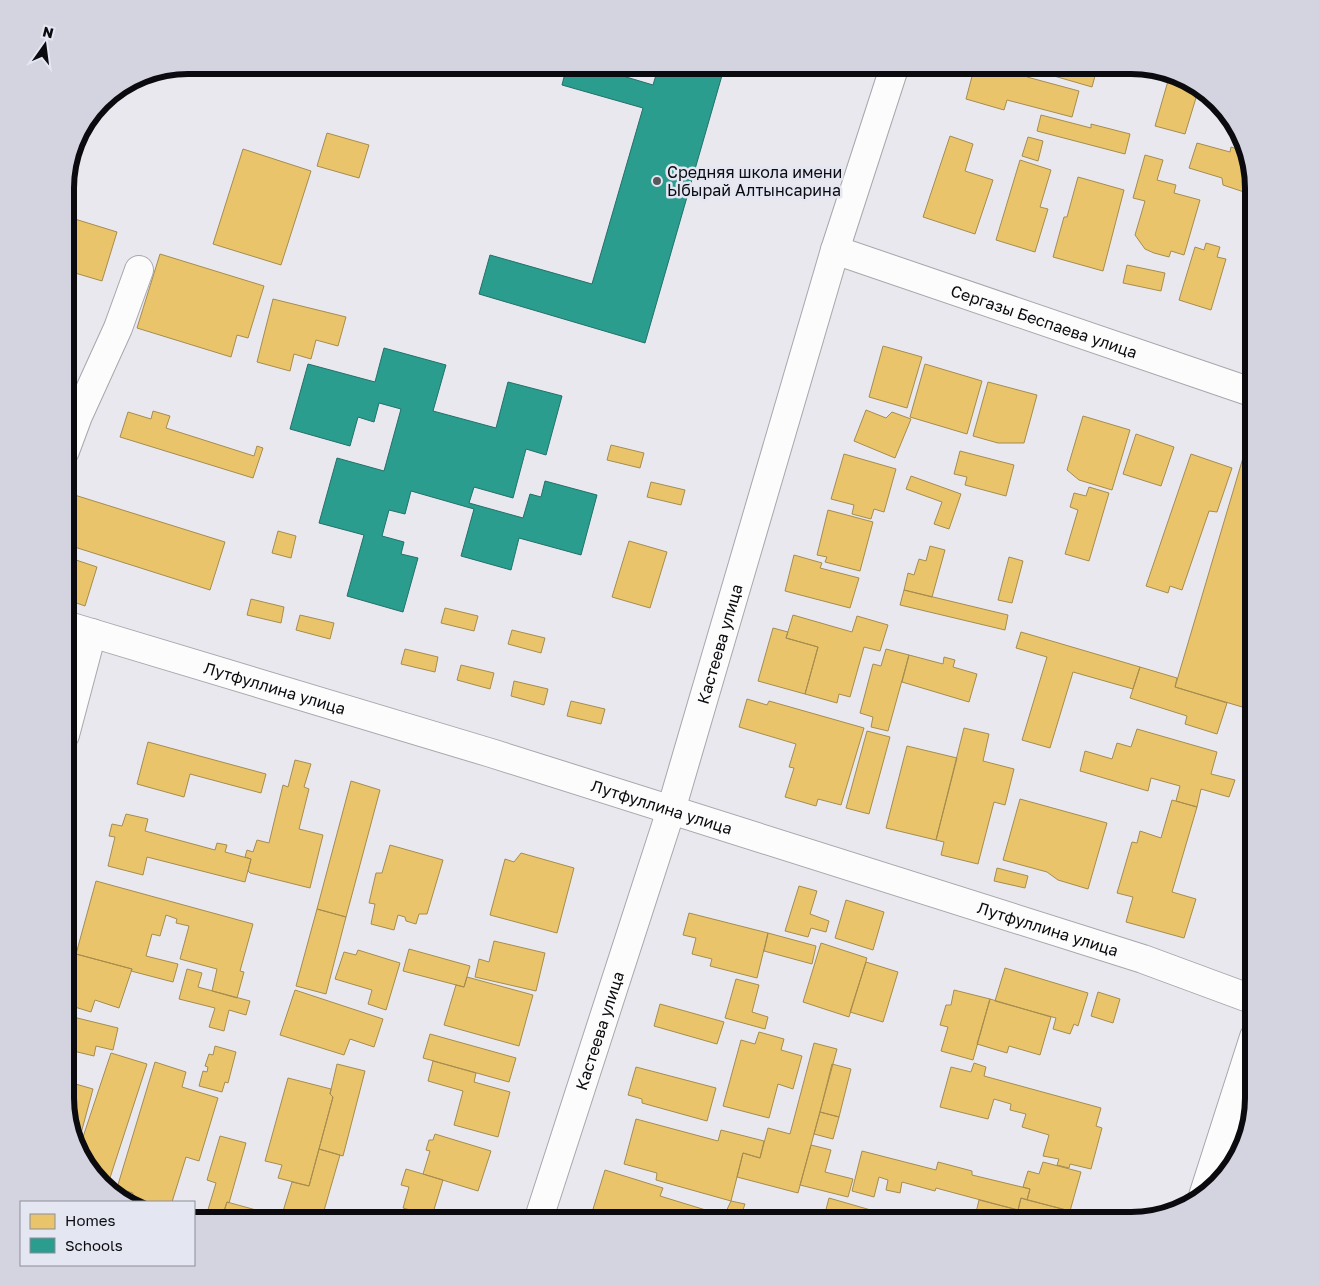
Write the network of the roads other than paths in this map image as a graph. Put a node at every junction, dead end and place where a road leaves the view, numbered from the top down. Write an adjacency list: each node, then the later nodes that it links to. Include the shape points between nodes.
1 (892, 74): 2 (street, Кастеева улица)
2 (835, 250): 4 (street, Сергазы Беспаева улица); 9 (street, Кастеева улица)
3 (139, 270): 5 (street, via 118,328)
4 (1245, 390)
5 (74, 427)
6 (74, 628): 7 (street, Лутфуллина улица)
7 (92, 633): 8 (street); 9 (street, Лутфуллина улица)
8 (74, 701)
9 (671, 810): 10 (street, Лутфуллина улица, via 1143,959); 13 (street, Кастеева улица)
10 (1245, 997)
11 (1245, 1065): 12 (street)
12 (1207, 1183)
13 (541, 1212)

